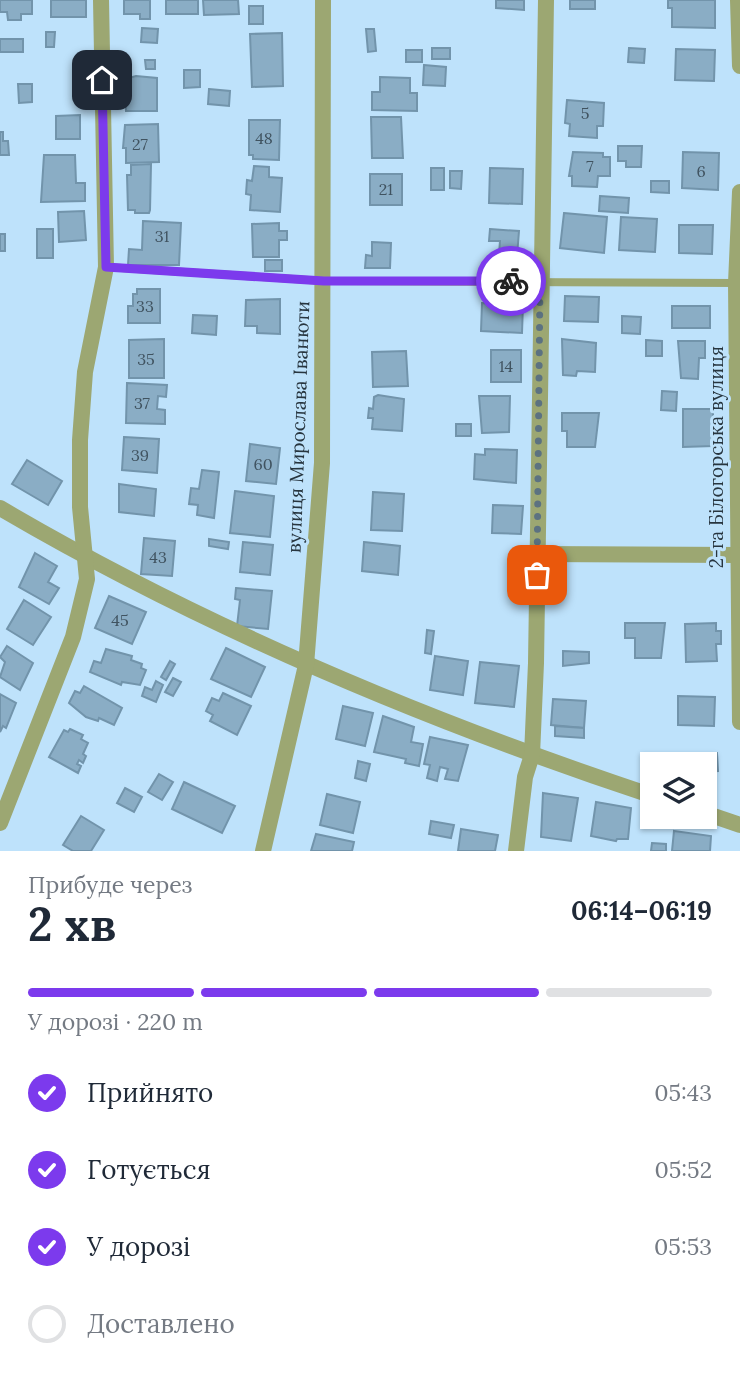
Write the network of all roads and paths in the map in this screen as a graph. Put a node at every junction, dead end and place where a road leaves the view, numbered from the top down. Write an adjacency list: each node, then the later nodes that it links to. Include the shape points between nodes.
1 (101, 0): 7 (street)
2 (323, 0): 8 (street, вулиця Мирослава Іванюти)
3 (546, 0): 9 (street)
4 (738, 0): 5 (street)
5 (740, 66)
6 (740, 192): 10 (street, 2-га Білогорська вулиця)
7 (106, 267): 8 (lane); 14 (street, via 84,386 80,507)
8 (324, 281): 9 (lane); 15 (street, вулиця Мирослава Іванюти, via 322,463)
9 (540, 281): 10 (lane); 12 (street)
10 (738, 283): 13 (street, 2-га Білогорська вулиця)
11 (0, 508): 14 (street)
12 (537, 554): 13 (street); 17 (street)
13 (737, 555): 16 (street, 2-га Білогорська вулиця)
14 (86, 559): 15 (street); 20 (street, via 87,579 73,637)
15 (306, 665): 17 (street); 22 (street, вулиця Мирослава Іванюти)
16 (740, 722)
17 (532, 755): 18 (street); 23 (street)
18 (640, 792)
19 (717, 817): 21 (street)
20 (0, 823)
21 (740, 825)
22 (263, 851)
23 (516, 851)

